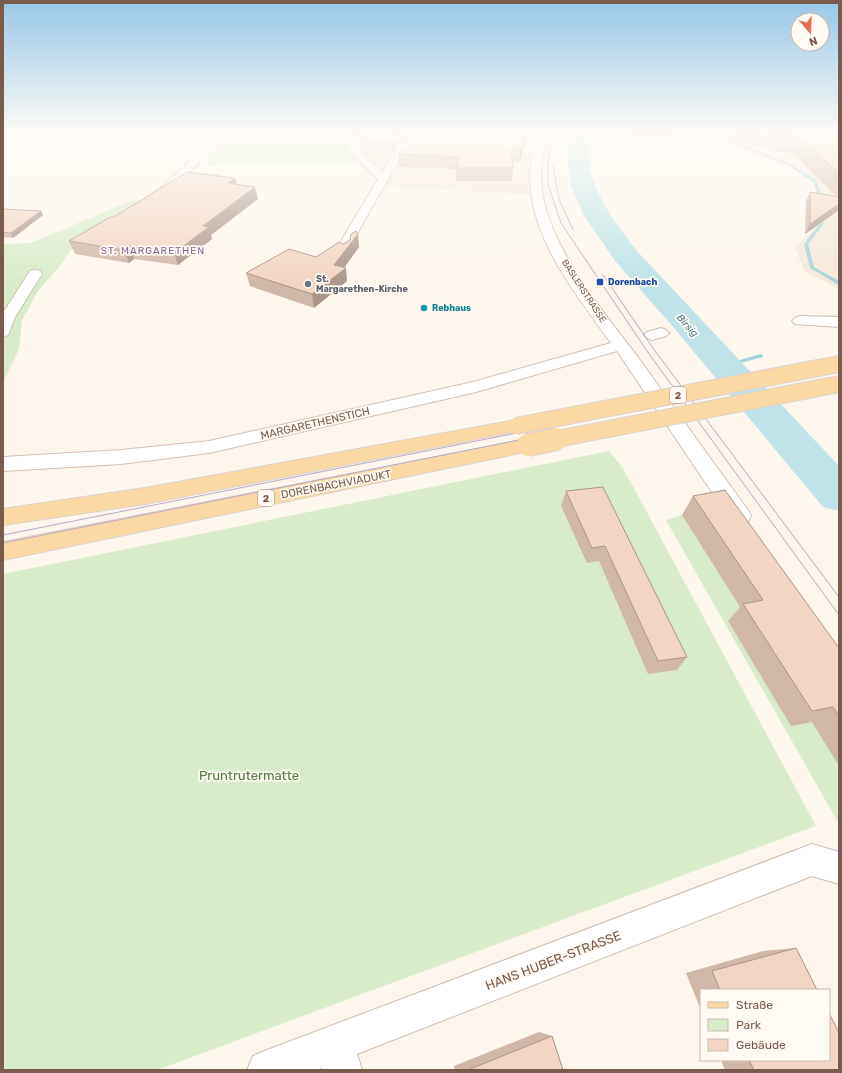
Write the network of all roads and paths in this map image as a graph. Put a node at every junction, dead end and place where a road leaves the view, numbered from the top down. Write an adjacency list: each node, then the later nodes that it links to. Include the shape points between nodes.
1 (173, 184): 4 (main road)
2 (380, 184): 5 (main road, via 346,243)
3 (535, 184): 10 (main road, BASLERSTRASSE, via 549,234 568,269)
4 (149, 201)
5 (344, 252)
6 (35, 274): 9 (main road, via 8,317)
7 (800, 321): 8 (main road)
8 (839, 322)
9 (3, 332)
10 (620, 345): 13 (main road, MARGARETHENSTICH, via 476,387 209,447 122,457); 15 (main road, BASLERSTRASSE)
11 (839, 364): 14 (main road, 2, bridge, via 145,496)
12 (839, 384): 16 (main road, DORENBACHVIADUKT / 2, bridge)
13 (3, 464)
14 (3, 517)
15 (750, 530)
16 (3, 551)
17 (839, 868): 18 (main road, HANS HUBER-STRASSE, via 812,860)
18 (338, 1057): 19 (main road, HANS HUBER-STRASSE)
19 (267, 1070)

